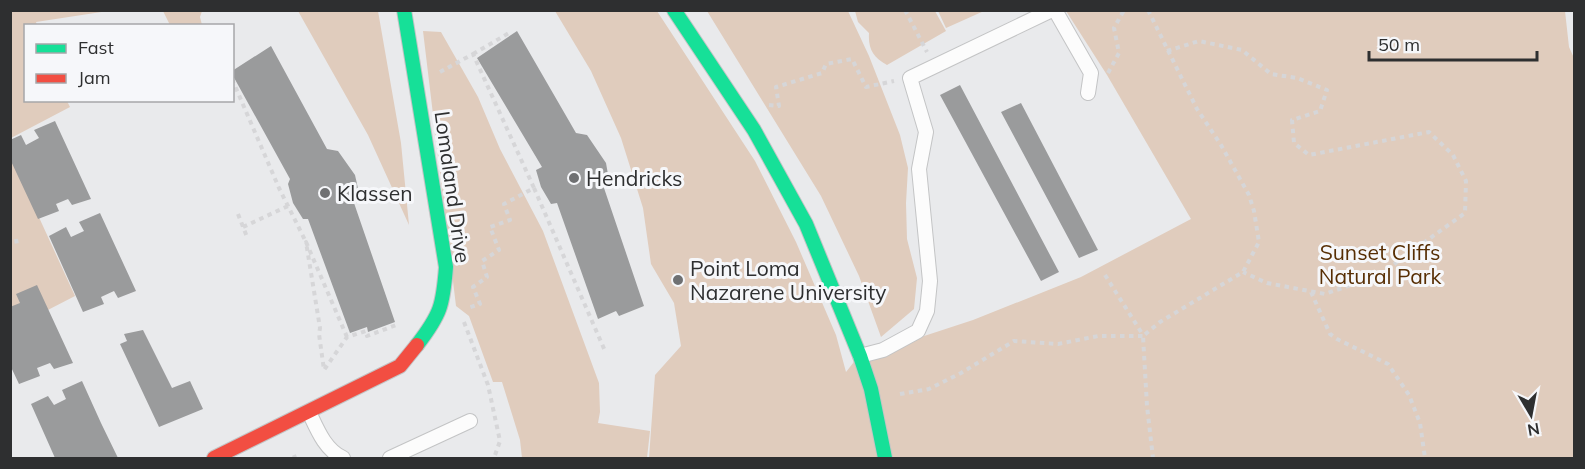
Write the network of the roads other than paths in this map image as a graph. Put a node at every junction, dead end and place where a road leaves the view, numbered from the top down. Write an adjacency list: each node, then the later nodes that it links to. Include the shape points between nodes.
1 (404, 10): 6 (street, Lomaland Drive, via 446,267 444,297 435,322 400,366)
2 (674, 10): 5 (street, via 754,130 806,224)
3 (1053, 10): 4 (lane, via 1091,73); 5 (lane, via 910,78 926,132 919,169 930,281 927,311 918,331 883,350)
4 (1088, 93)
5 (860, 356): 11 (street)
6 (309, 412): 8 (street, Lomaland Drive); 9 (lane, via 320,437)
7 (470, 421): 10 (lane)
8 (214, 459)
9 (343, 459)
10 (390, 459)
11 (885, 459)

